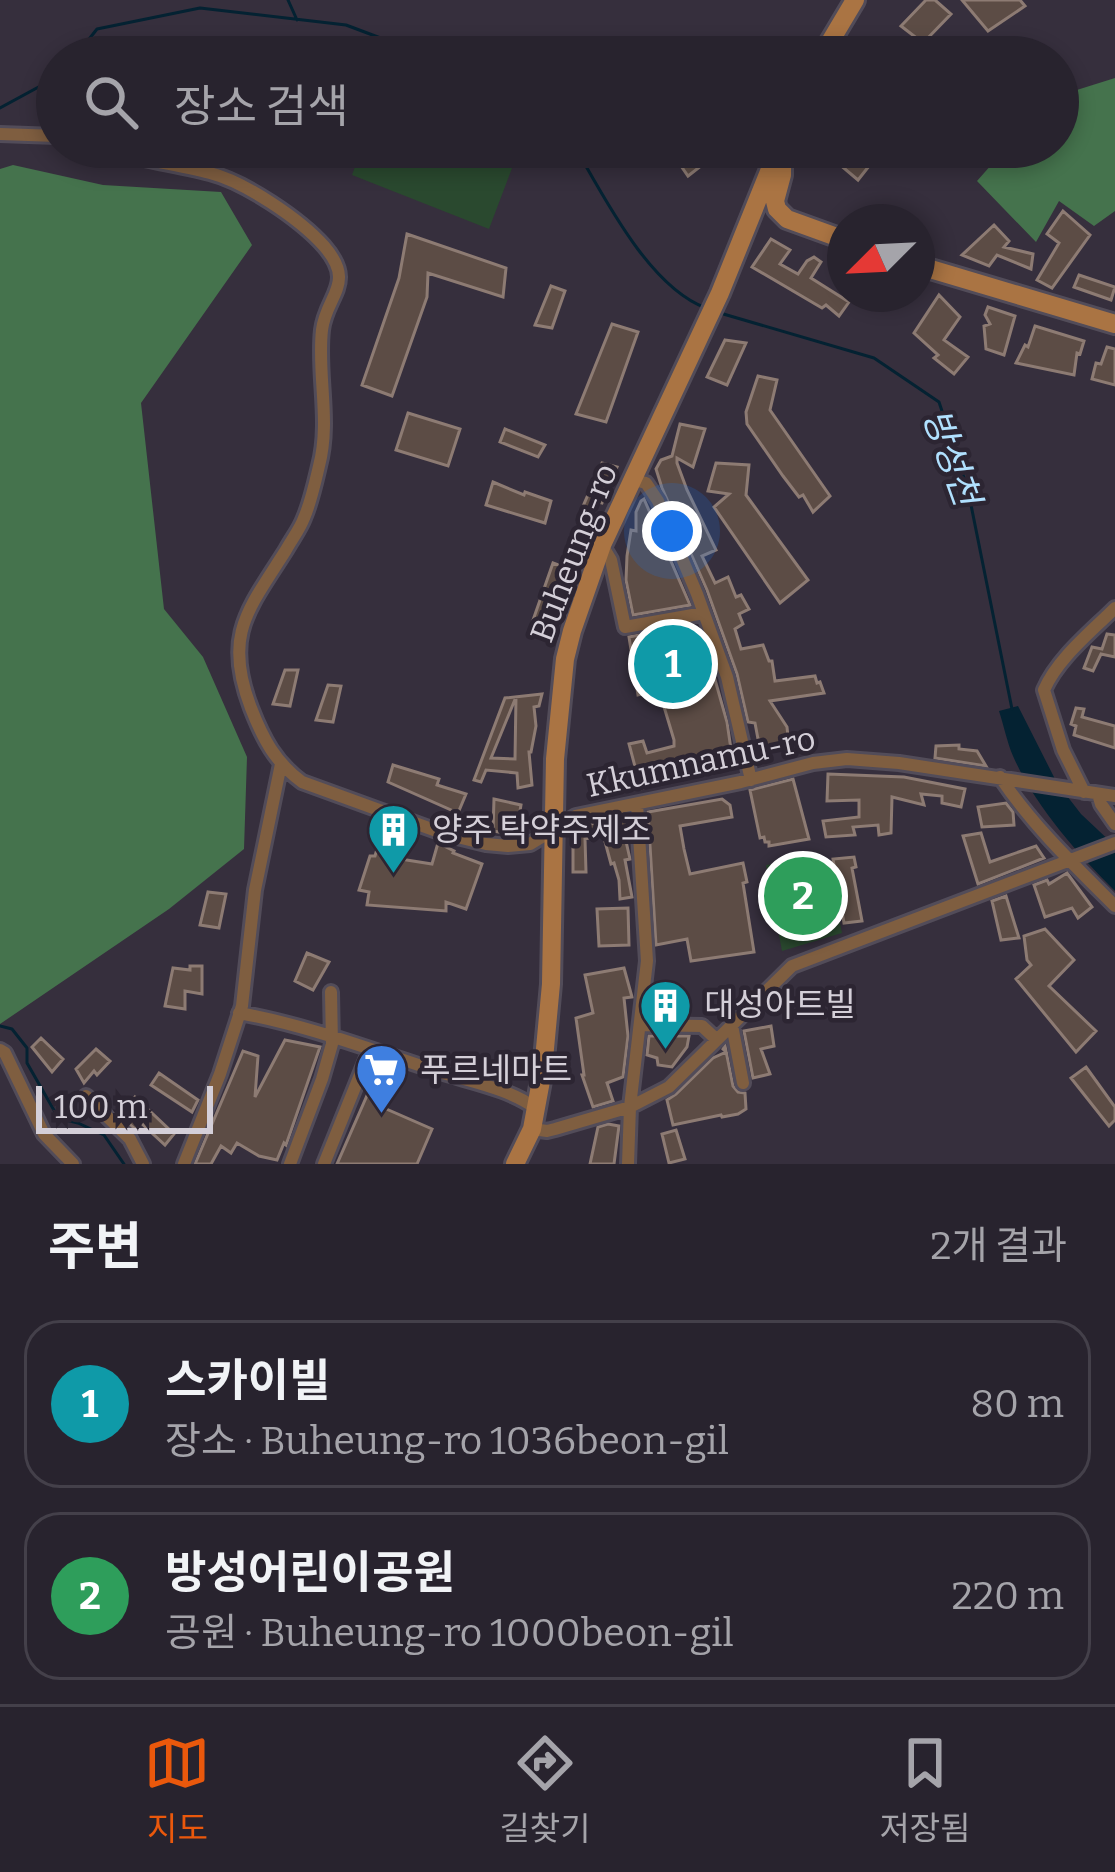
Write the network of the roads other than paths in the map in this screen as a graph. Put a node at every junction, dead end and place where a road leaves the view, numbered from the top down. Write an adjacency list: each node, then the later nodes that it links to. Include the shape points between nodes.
1 (855, 0): 2 (main road)
2 (834, 36)
3 (0, 134): 4 (street)
4 (36, 135)
5 (190, 168): 17 (street, via 232,181 298,223 338,266 321,334 321,461 305,518 239,635 243,686)
6 (771, 168): 8 (main road)
7 (782, 168): 9 (main road, via 777,209)
8 (751, 218): 10 (main road); 13 (main road, Buheung-ro)
9 (827, 234)
10 (827, 237)
11 (935, 270): 12 (main road)
12 (1115, 324)
13 (634, 480): 14 (main road, Buheung-ro); 16 (street, via 658,501)
14 (602, 544): 16 (street, via 625,627); 24 (main road, Buheung-ro, via 565,659)
15 (1115, 608): 20 (street, via 1044,690)
16 (704, 613): 19 (street)
17 (280, 764): 24 (street, Kkumnamu-ro, via 313,788 471,841 530,844); 29 (street)
18 (1003, 778): 19 (street, Kkumnamu-ro, via 847,759); 20 (street, Kkumnamu-ro); 26 (street)
19 (751, 780): 22 (street, Kkumnamu-ro)
20 (1087, 792): 21 (street); 23 (street)
21 (1115, 796)
22 (637, 804): 24 (street, Kkumnamu-ro, via 576,816); 30 (street, via 647,961)
23 (1115, 824)
24 (554, 831): 39 (main road, Buheung-ro, via 551,983)
25 (1115, 844): 26 (street)
26 (1073, 859): 27 (street); 31 (street, via 792,966)
27 (1115, 906)
28 (331, 992): 32 (street)
29 (239, 1013): 32 (street); 42 (street)
30 (640, 1024): 33 (street, via 702,1026); 38 (street)
31 (732, 1025): 33 (street); 36 (street)
32 (330, 1037): 35 (street); 43 (street)
33 (717, 1040): 38 (street, via 668,1087)
34 (0, 1050): 40 (street, via 44,1134)
35 (370, 1050): 39 (street, via 524,1099); 44 (street)
36 (743, 1083)
37 (86, 1096): 41 (street, via 130,1139)
38 (630, 1107): 39 (street, via 547,1131); 46 (street)
39 (534, 1119): 45 (main road, Buheung-ro)
40 (73, 1164)
41 (143, 1164)
42 (184, 1164)
43 (290, 1164)
44 (324, 1164)
45 (515, 1164)
46 (628, 1164)

